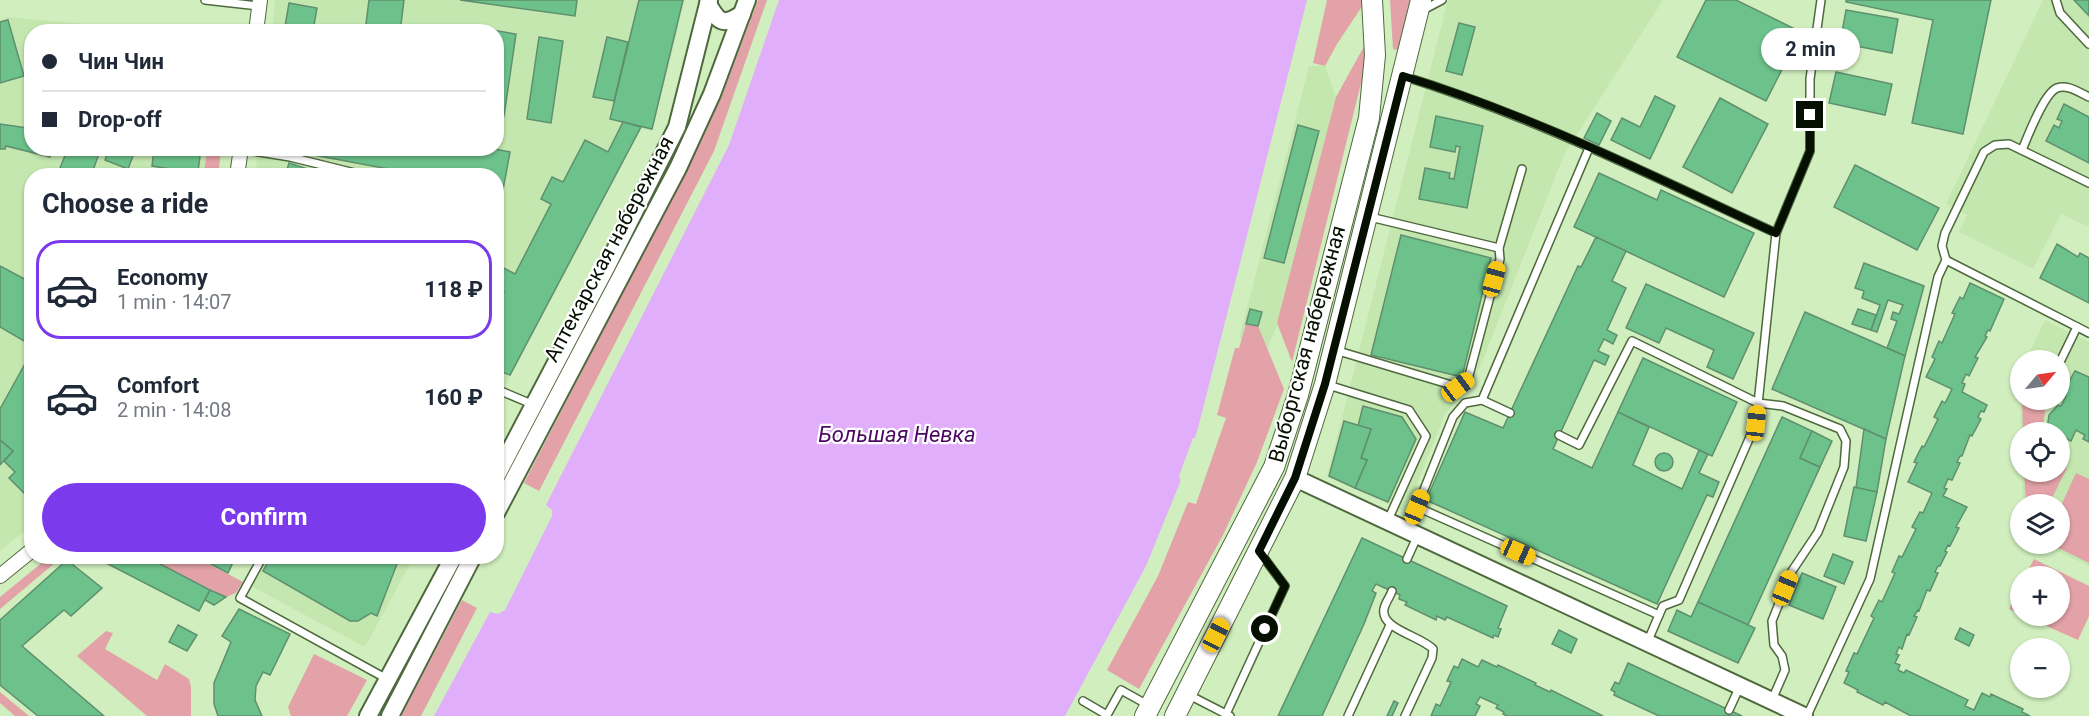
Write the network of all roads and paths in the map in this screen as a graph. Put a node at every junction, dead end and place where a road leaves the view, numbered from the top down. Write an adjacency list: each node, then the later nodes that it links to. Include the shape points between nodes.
1 (205, 0): 7 (lane)
2 (1372, 0): 58 (main road, Выборгская набережная, via 1375,55 1369,118 1298,395 1274,467)
3 (1442, 0): 8 (lane)
4 (1821, 0): 21 (lane, via 1810,79 1810,151)
5 (2056, 0): 11 (lane, via 2060,13)
6 (708, 2): 9 (street, via 716,18 723,22 730,21); 32 (street, Аптекарская набережная, via 676,127)
7 (259, 3): 10 (street)
8 (1420, 6): 12 (main road, Выборгская набережная)
9 (745, 7): 37 (street, Аптекарская набережная, via 682,160)
10 (257, 24)
11 (2089, 44)
12 (1403, 76): 14 (lane, via 1461,94); 20 (main road, Выборгская набережная)
13 (2089, 97): 15 (lane, via 2069,87 2058,87 2049,94)
14 (1589, 148): 21 (lane); 30 (lane)
15 (2022, 150): 19 (lane); 23 (lane, via 2009,144 1995,145 1984,152 1945,233 1942,246)
16 (285, 156): 17 (lane)
17 (335, 168)
18 (1522, 169): 22 (lane)
19 (2089, 183)
20 (1367, 216): 22 (lane); 26 (main road, Выборгская набережная)
21 (1776, 233): 31 (lane)
22 (1499, 248): 26 (lane, via 1500,259 1468,379 1458,387)
23 (1946, 260): 24 (lane); 65 (lane, via 1938,277 1870,579)
24 (2078, 327): 25 (lane); 27 (lane)
25 (2089, 333)
26 (1334, 350): 28 (main road, Выборгская набережная)
27 (2066, 350)
28 (1325, 384): 36 (main road, Выборгская набережная); 39 (lane, via 1409,410 1426,436)
29 (504, 392): 32 (lane)
30 (1482, 400): 33 (lane); 38 (lane, via 1464,403 1453,417)
31 (1758, 403): 34 (lane, via 1632,341 1580,445); 49 (lane, via 1756,423 1680,600 1663,606); 55 (lane, via 1783,406 1840,429 1846,441 1844,467 1818,532 1792,571 1772,621 1774,645 1785,670)
32 (534, 405): 35 (street, Аптекарская набережная)
33 (1510, 413)
34 (1559, 435)
35 (504, 462)
36 (1295, 478): 39 (street); 41 (main road, Выборгская набережная)
37 (504, 498)
38 (1417, 507): 40 (lane); 49 (lane)
39 (1388, 522): 40 (street)
40 (1412, 533): 43 (lane); 51 (street)
41 (1259, 551): 54 (main road, Выборгская набережная); 59 (lane, via 1285,586)
42 (24, 556): 47 (street)
43 (1407, 559)
44 (259, 564): 52 (lane, via 240,598)
45 (450, 564): 52 (street)
46 (469, 564): 61 (street)
47 (0, 576)
48 (1392, 591): 50 (lane, via 1383,610)
49 (1659, 615): 51 (lane)
50 (1390, 625): 63 (lane); 64 (lane, via 1427,642 1433,649)
51 (1647, 643): 53 (street)
52 (388, 679): 60 (street)
53 (1740, 686): 55 (street); 57 (lane)
54 (1186, 694): 59 (lane); 62 (main road, Выборгская набережная)
55 (1771, 701): 65 (street)
56 (1083, 702): 58 (lane, via 1107,715 1121,690)
57 (1729, 710)
58 (1148, 711)
59 (1228, 715)
60 (369, 716)
61 (390, 716)
62 (1175, 716)
63 (1348, 716)
64 (1405, 716)
65 (1805, 716)

